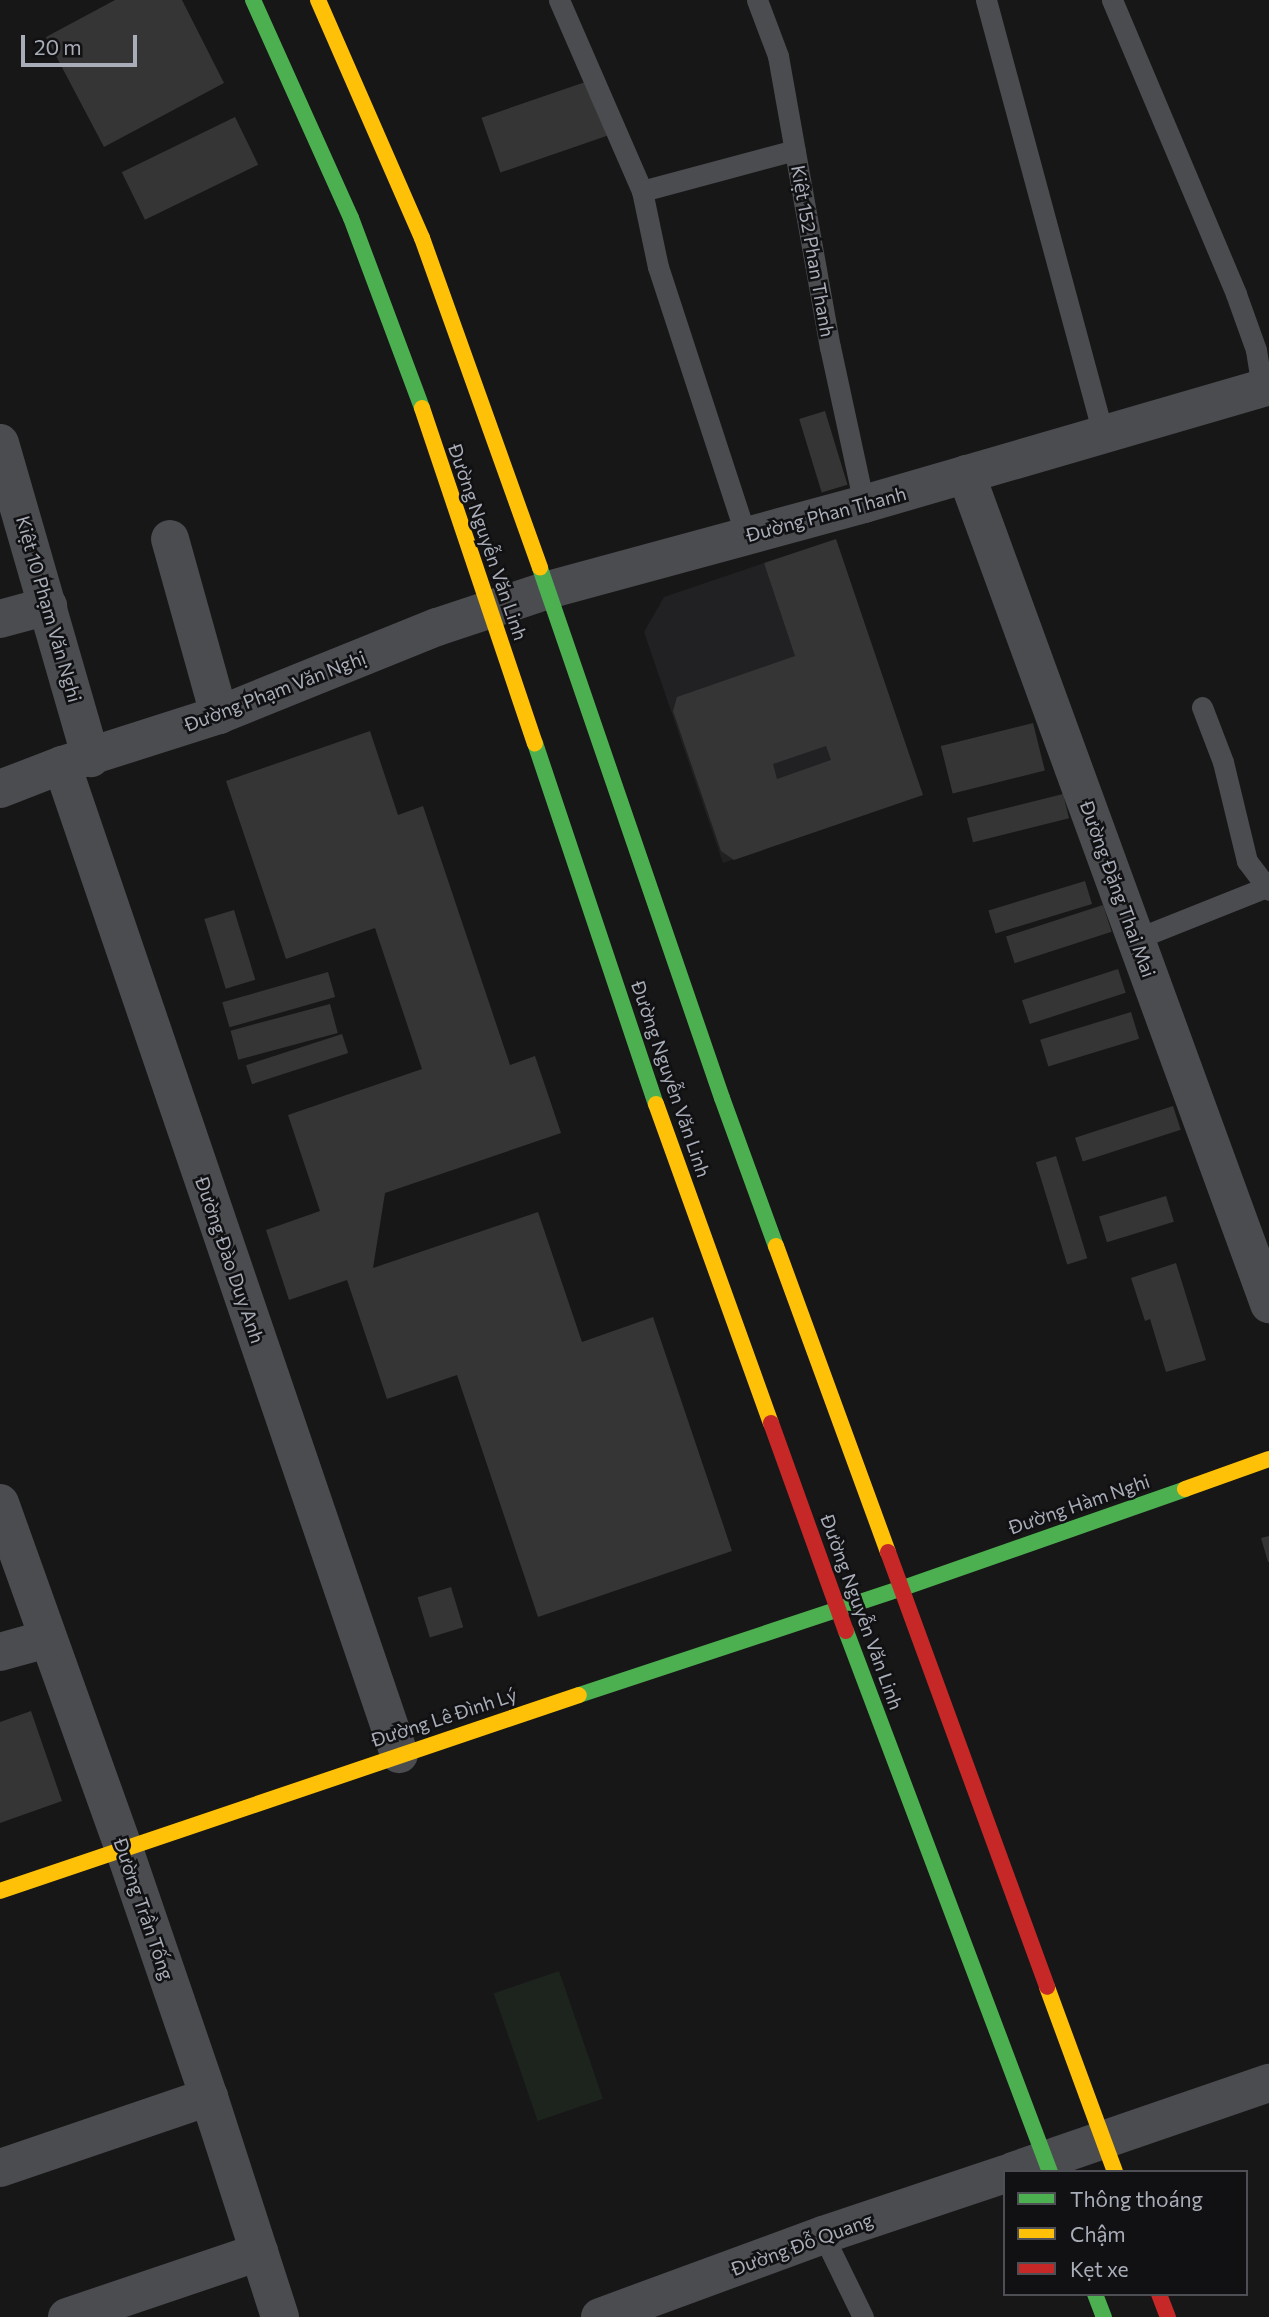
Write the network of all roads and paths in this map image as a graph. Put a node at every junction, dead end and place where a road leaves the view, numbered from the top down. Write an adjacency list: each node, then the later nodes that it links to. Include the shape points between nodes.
1 (253, 0): 18 (main road, Đường Nguyễn Văn Linh, via 351,218)
2 (318, 0): 16 (main road, Đường Nguyễn Văn Linh, via 422,238)
3 (559, 0): 8 (lane)
4 (757, 0): 7 (lane, Kiệt 152 Phan Thanh, via 778,57)
5 (986, 0): 10 (lane)
6 (1112, 0): 9 (lane, Đường Phan Thanh, via 1231,282)
7 (795, 150): 8 (lane); 13 (lane, Kiệt 152 Phan Thanh)
8 (642, 191): 14 (lane, via 658,267)
9 (1266, 387): 10 (street, Đường Phan Thanh)
10 (1103, 433): 12 (street, Đường Phan Thanh)
11 (2, 455): 17 (street, Kiệt 10 Phạm Văn Nghi)
12 (967, 474): 13 (street, Đường Phan Thanh); 25 (street, Đường Đặng Thai Mai)
13 (864, 503): 14 (street, Đường Phan Thanh)
14 (746, 536): 16 (street, Đường Phan Thanh)
15 (170, 540): 21 (street)
16 (548, 590): 18 (street, Đường Phạm Văn Nghị); 30 (main road, Đường Nguyễn Văn Linh, via 722,1098)
17 (48, 606): 19 (street); 22 (street, Kiệt 10 Phạm Văn Nghi)
18 (489, 609): 21 (street, Đường Phạm Văn Nghị); 31 (main road, Đường Nguyễn Văn Linh, via 662,1121)
19 (0, 619)
20 (1202, 707): 24 (lane, via 1223,762 1247,861)
21 (219, 715): 22 (street, Đường Phạm Văn Nghị)
22 (76, 762): 23 (street, Đường Phạm Văn Nghị); 34 (street, Đường Đào Duy Anh)
23 (0, 789)
24 (1269, 887): 25 (lane)
25 (1136, 939): 26 (street, Đường Đặng Thai Mai)
26 (1269, 1304)
27 (1269, 1459): 30 (main road, Đường Hàm Nghi)
28 (0, 1503): 29 (street, Đường Trần Tống)
29 (8, 1558): 32 (street, Đường Trần Tống)
30 (903, 1588): 31 (main road, Đường Lê Đình Lý); 39 (main road, Đường Nguyễn Văn Linh)
31 (838, 1610): 34 (main road, Đường Lê Đình Lý); 41 (main road, Đường Nguyễn Văn Linh)
32 (47, 1639): 33 (street); 35 (street, Đường Trần Tống)
33 (0, 1652)
34 (399, 1754): 35 (main road, Đường Lê Đình Lý)
35 (124, 1849): 36 (main road, Đường Lê Đình Lý); 38 (street, Đường Trần Tống)
36 (0, 1891)
37 (1269, 2083): 39 (street)
38 (209, 2097): 40 (street); 44 (street, Đường Trần Tống)
39 (1109, 2155): 41 (street)
40 (0, 2168)
41 (1036, 2168)
42 (1003, 2175): 43 (street, Đường Đỗ Quang)
43 (823, 2235): 49 (street, Đường Đỗ Quang); 50 (lane)
44 (259, 2252): 47 (street); 48 (street, Đường Trần Tống)
45 (1096, 2296): 51 (main road)
46 (1161, 2296): 52 (main road)
47 (67, 2317)
48 (280, 2317)
49 (600, 2317)
50 (863, 2317)
51 (1104, 2317)
52 (1168, 2317)

